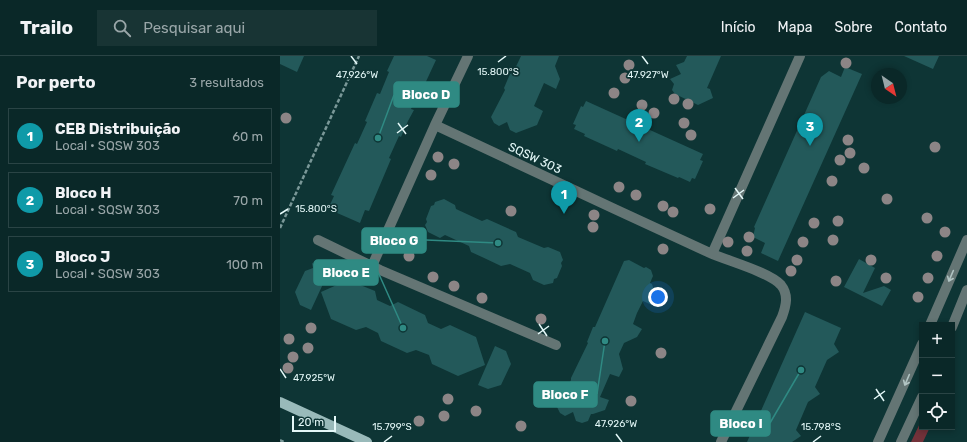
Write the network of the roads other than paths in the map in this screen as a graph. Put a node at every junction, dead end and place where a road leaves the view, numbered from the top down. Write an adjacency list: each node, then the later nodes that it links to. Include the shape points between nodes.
1 (468, 56): 3 (street)
2 (800, 56): 6 (street)
3 (435, 125): 6 (street, SQSW 303); 7 (street)
4 (318, 240): 7 (street)
5 (967, 240): 9 (street, one-way to 9)
6 (712, 254): 16 (street, SQSW 303, via 774,279 782,286 786,296 782,317)
7 (372, 266): 11 (street)
8 (967, 290): 10 (street)
9 (931, 322)
10 (954, 322)
11 (556, 345)
12 (919, 351): 17 (street, one-way to 17)
13 (280, 402): 15 (main road)
14 (919, 403): 18 (street)
15 (367, 442)
16 (721, 442)
17 (878, 442)
18 (900, 442)

